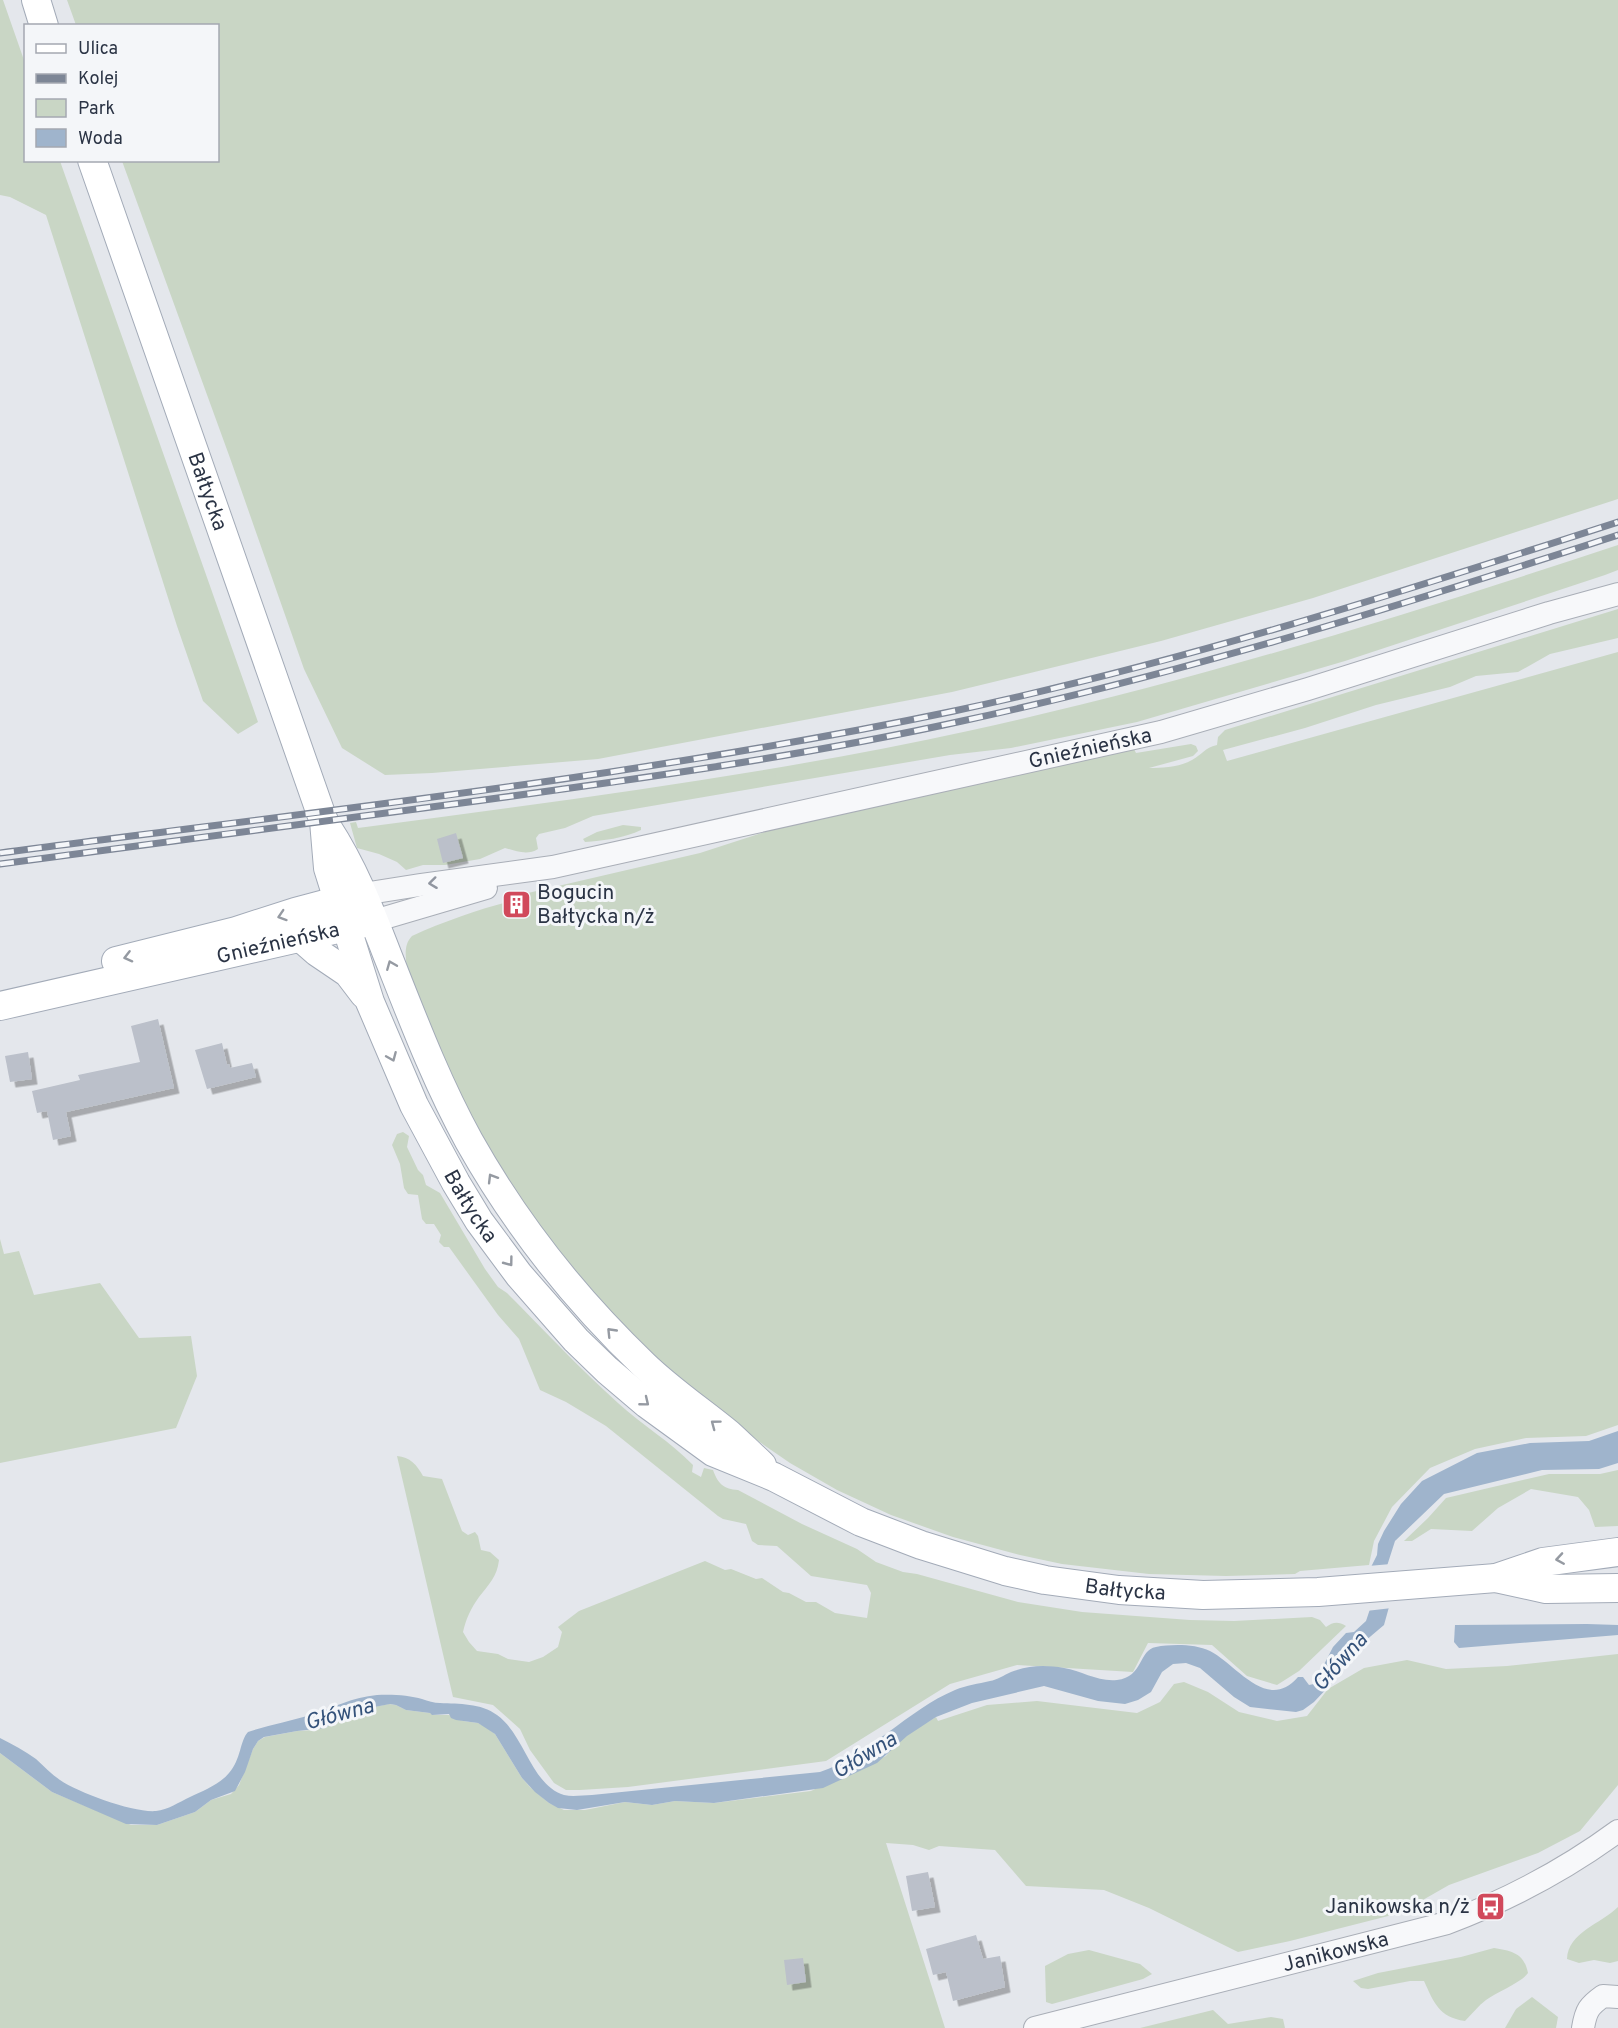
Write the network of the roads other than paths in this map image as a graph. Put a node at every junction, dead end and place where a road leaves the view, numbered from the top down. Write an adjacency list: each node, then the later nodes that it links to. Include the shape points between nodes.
1 (36, 0): 2 (main road)
2 (43, 24)
3 (93, 162): 6 (main road, Bałtycka, via 324,821 349,863)
4 (1618, 594): 5 (street, Gnieźnieńska, via 1161,732)
5 (553, 867): 6 (street, Gnieźnieńska, one-way to 6); 7 (street, Gnieźnieńska)
6 (350, 897): 7 (main road, Bałtycka); 8 (main road, Bałtycka); 10 (main road, Gnieźnieńska, one-way to 10, via 236,931)
7 (374, 921): 8 (main road, Gnieźnieńska); 13 (main road, Bałtycka, one-way to 7, via 645,1366 603,1324 533,1238 469,1141 425,1049)
8 (346, 928): 9 (main road, Gnieźnieńska); 11 (main road, Bałtycka)
9 (301, 938): 11 (main road, via 348,974); 12 (main road, Gnieźnieńska)
10 (0, 988)
11 (370, 1002): 13 (main road, Bałtycka, one-way to 13, via 414,1105 456,1183 495,1244 549,1310 607,1370 676,1426 713,1452)
12 (0, 1006)
13 (774, 1477): 15 (main road, Bałtycka, via 894,1536 975,1563 1045,1580 1203,1595 1276,1594)
14 (1618, 1552): 15 (main road, Bałtycka, one-way to 15, via 1543,1562)
15 (1496, 1578): 16 (main road, Bałtycka, via 1546,1589)
16 (1618, 1588)
17 (1618, 1831): 19 (street, Janikowska, via 1537,1883 1446,1923)
18 (1618, 1997): 20 (street, via 1603,1996 1590,2006)
19 (1035, 2028)
20 (1583, 2028)

